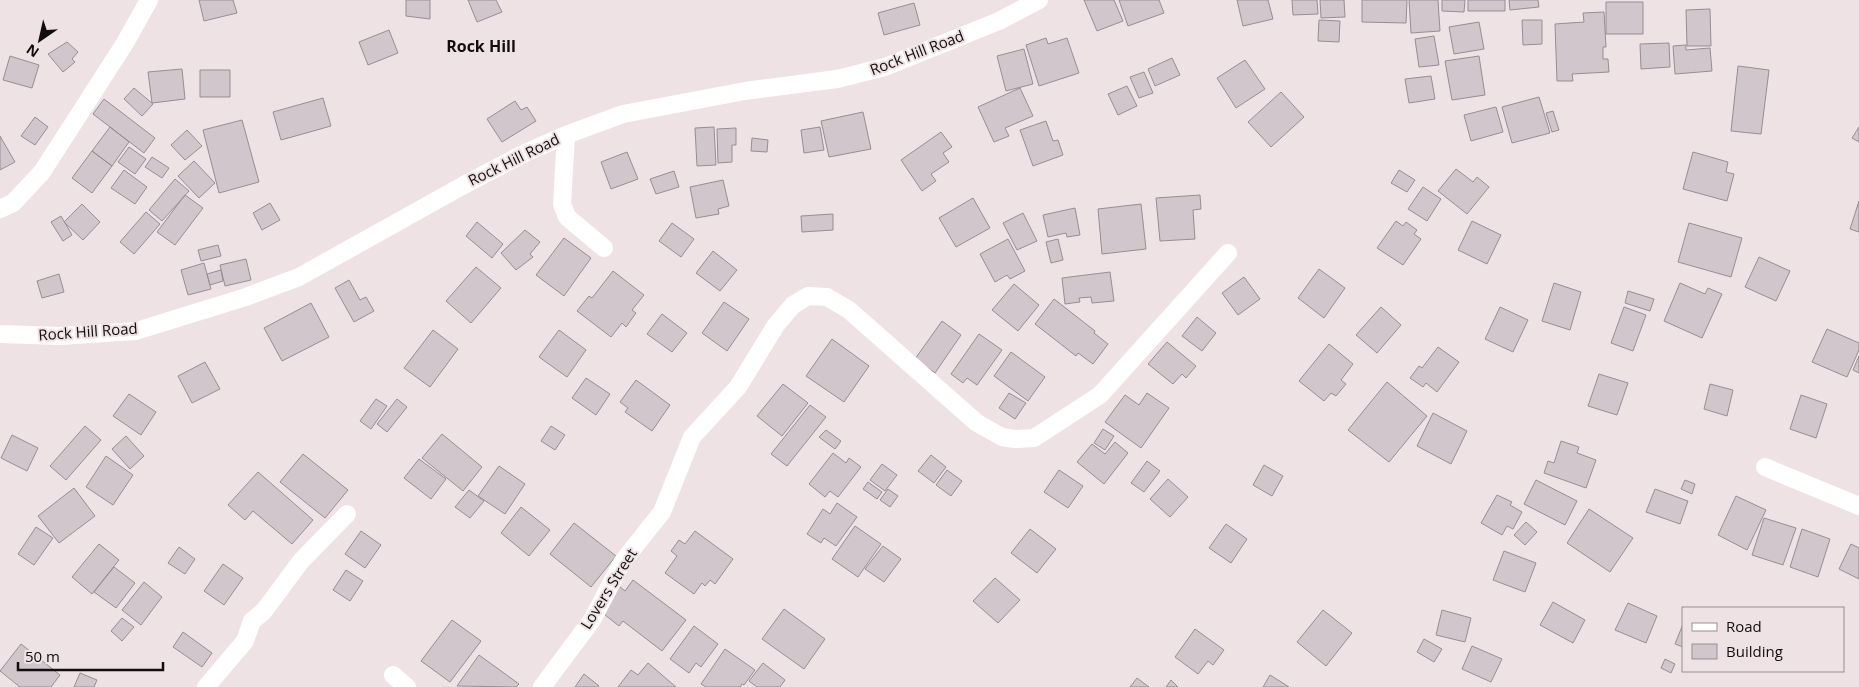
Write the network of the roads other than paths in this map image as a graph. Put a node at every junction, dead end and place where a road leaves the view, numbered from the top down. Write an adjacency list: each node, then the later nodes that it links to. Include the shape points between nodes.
1 (149, 0): 4 (street, via 42,172 13,203)
2 (1039, 0): 3 (street, Rock Hill Road, via 998,21 885,67 837,80 745,91 632,112)
3 (566, 135): 5 (street, via 562,204 567,217); 7 (street, Rock Hill Road, via 464,185 299,277 246,297 136,331 60,336)
4 (0, 209)
5 (604, 248)
6 (1228, 253): 14 (street, Lovers Street, via 1100,395 1034,438 1002,436 977,423 849,310 828,297 808,296 793,305 776,325 738,386 692,437 662,512 623,561 592,620)
7 (0, 334)
8 (1765, 467): 9 (street)
9 (1859, 506)
10 (348, 514): 12 (street, via 301,561 252,622 245,641)
11 (393, 675): 13 (street)
12 (206, 687)
13 (407, 687)
14 (542, 687)

